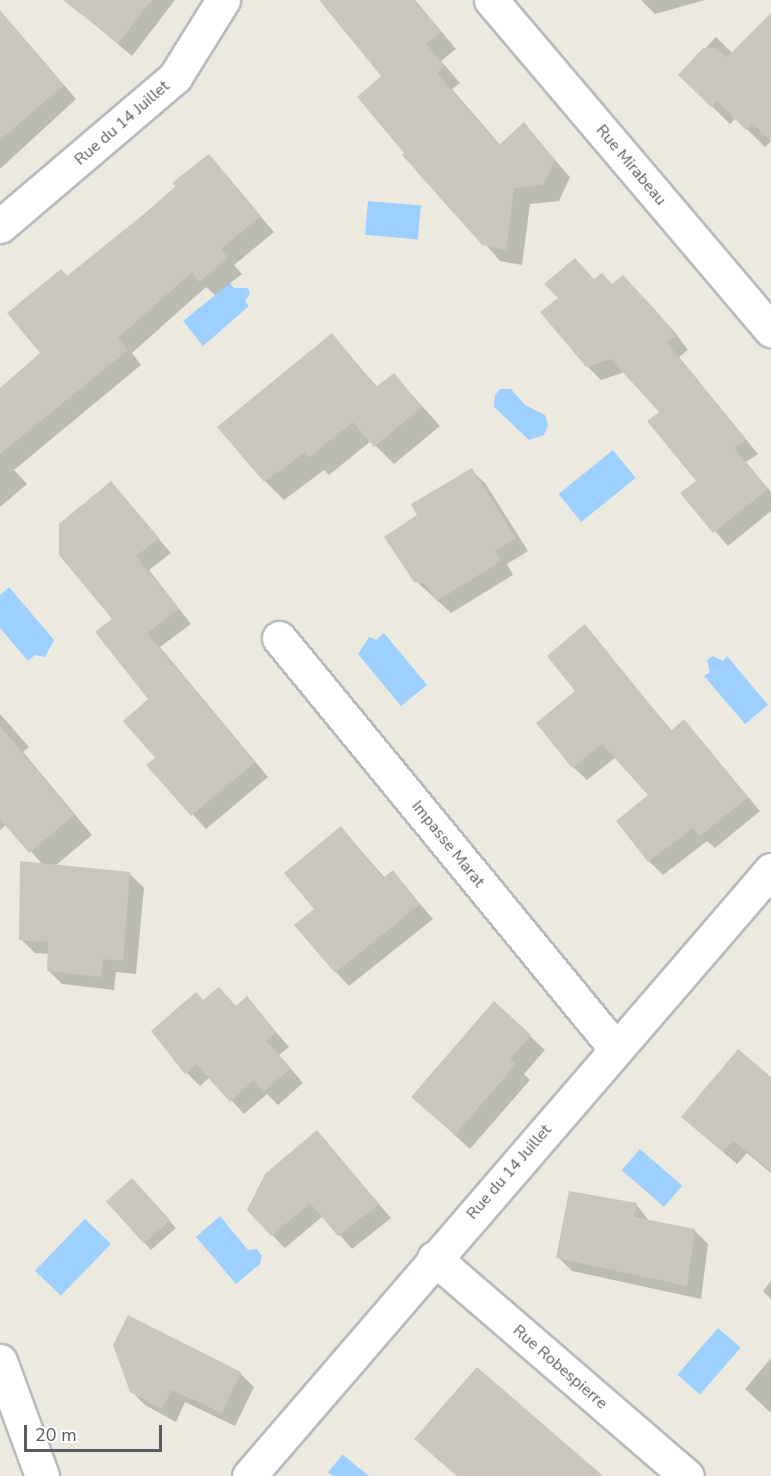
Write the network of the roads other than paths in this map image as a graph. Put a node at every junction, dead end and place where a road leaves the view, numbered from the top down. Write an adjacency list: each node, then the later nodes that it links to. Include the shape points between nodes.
1 (223, 0): 3 (street, Rue du 14 Juillet, via 175,77)
2 (490, 0): 4 (street, Rue Mirabeau)
3 (0, 226)
4 (771, 330)
5 (279, 638): 7 (street, Impasse Marat)
6 (771, 870): 7 (street, Rue du 14 Juillet)
7 (616, 1049): 8 (street, Rue du 14 Juillet)
8 (434, 1258): 11 (street, Rue du 14 Juillet); 12 (street, Rue Robespierre)
9 (0, 1361): 10 (street)
10 (42, 1476)
11 (249, 1476)
12 (687, 1476)

